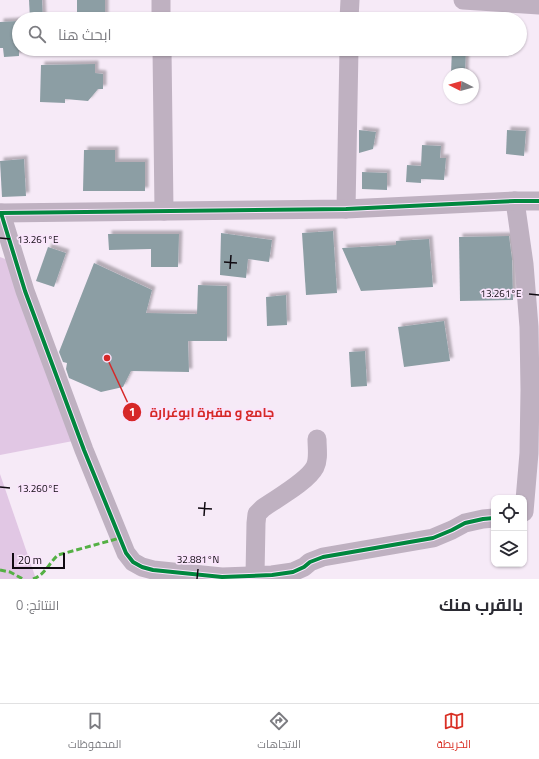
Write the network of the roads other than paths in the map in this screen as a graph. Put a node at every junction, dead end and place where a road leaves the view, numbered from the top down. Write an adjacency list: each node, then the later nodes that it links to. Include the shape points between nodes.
1 (161, 0): 5 (street)
2 (350, 0): 6 (street)
3 (463, 0): 4 (street)
4 (539, 5)
5 (161, 12)
6 (349, 12)
7 (162, 56): 12 (street)
8 (349, 56): 11 (street)
9 (515, 201): 10 (street); 11 (street); 15 (street, via 529,327 530,414)
10 (539, 201)
11 (346, 209): 12 (street)
12 (164, 211): 13 (street)
13 (1, 213): 20 (street, via 25,291 84,450 126,553 133,562 153,570)
14 (317, 439): 19 (street, via 318,454 315,466 306,479 257,514)
15 (525, 495)
16 (539, 515): 17 (street)
17 (527, 516)
18 (491, 518): 19 (street, via 464,523 433,538 323,557 293,572 272,576)
19 (255, 575): 20 (street)
20 (222, 578)

